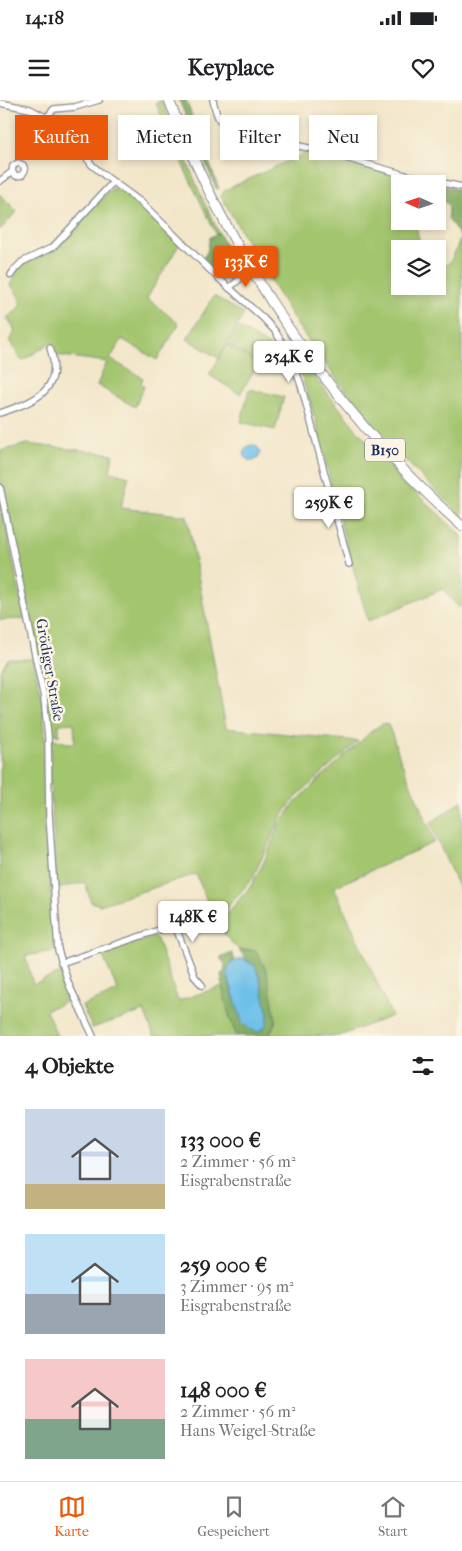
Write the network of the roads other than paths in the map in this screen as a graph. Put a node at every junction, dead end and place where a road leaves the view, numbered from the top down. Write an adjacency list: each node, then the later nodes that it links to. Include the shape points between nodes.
1 (99, 100): 6 (street, via 54,109)
2 (169, 100): 12 (main road, B150, via 212,199)
3 (213, 100): 11 (street, via 220,123 238,133 318,150)
4 (1, 102): 5 (street)
5 (41, 115)
6 (49, 115)
7 (89, 160): 10 (street)
8 (12, 172): 9 (street)
9 (0, 180)
10 (113, 182): 13 (street, via 53,246 22,262); 14 (street, via 142,203)
11 (462, 188)
12 (254, 271): 14 (street); 18 (main road, B150, via 345,404 435,502)
13 (11, 275)
14 (229, 288): 19 (street, via 263,318 291,357)
15 (50, 348): 16 (street, via 53,374 40,397)
16 (0, 413)
17 (0, 487): 20 (street, Grödiger Straße, via 44,698 55,919)
18 (462, 526)
19 (349, 564)
20 (61, 963): 21 (street, via 168,927 176,928 195,978); 22 (street, Grödiger Straße)
21 (202, 985)
22 (93, 1036)

